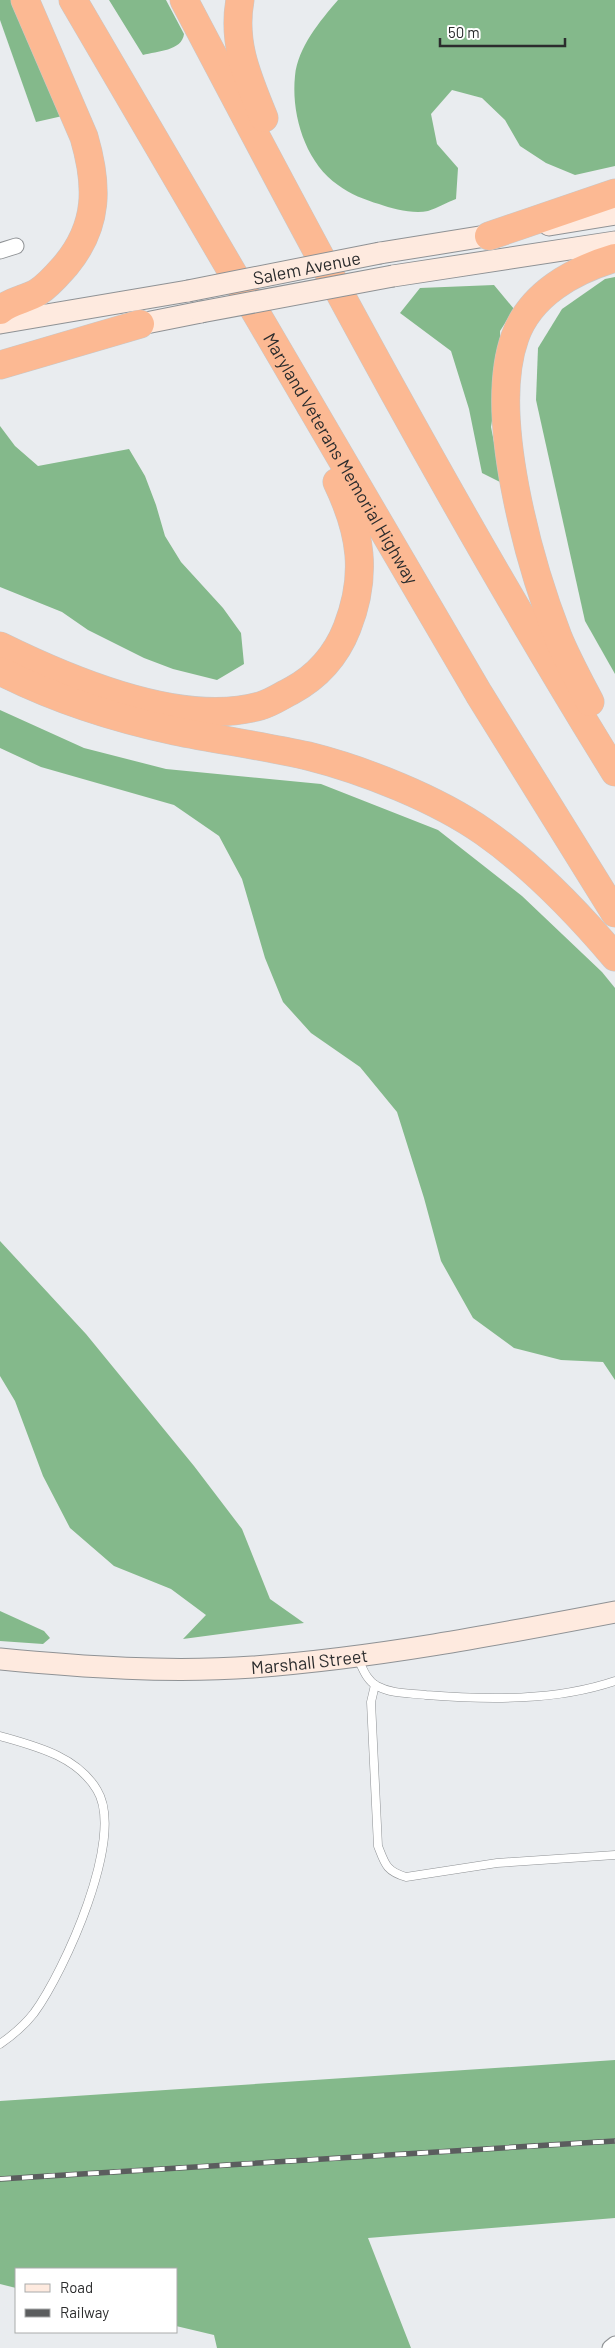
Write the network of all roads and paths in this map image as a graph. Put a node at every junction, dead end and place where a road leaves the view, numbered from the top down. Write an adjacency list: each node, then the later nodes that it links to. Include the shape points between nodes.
1 (25, 0): 13 (highway, via 84,137 91,161 93,209 87,232 76,253 58,275 39,292)
2 (73, 0): 16 (highway, Maryland Veterans Memorial Highway)
3 (184, 0): 10 (highway)
4 (240, 0): 10 (highway, via 238,47)
5 (615, 193): 7 (highway)
6 (615, 214): 7 (main road, Salem Avenue)
7 (489, 236): 14 (main road, Salem Avenue, bridge)
8 (615, 242): 15 (main road, Salem Avenue, bridge, via 393,276)
9 (16, 246): 11 (street)
10 (316, 250): 22 (highway, via 547,662)
11 (0, 251)
12 (615, 258): 21 (highway, via 592,264 566,278 529,312 515,336 508,364 507,396 508,436 534,569 559,639)
13 (0, 310)
14 (0, 323)
15 (140, 324): 17 (main road, Salem Avenue); 18 (highway)
16 (264, 330): 19 (highway, via 348,504 356,532 360,557 359,584 342,640 327,664 306,683 261,706 208,712 150,702 87,684 47,670); 23 (highway, Maryland Veterans Memorial Highway, via 479,694)
17 (0, 350)
18 (0, 366)
19 (0, 646)
20 (0, 671): 24 (highway, via 81,706 174,730 309,757 394,785 483,831 561,897)
21 (615, 752)
22 (615, 772)
23 (615, 913)
24 (615, 957)
25 (615, 1612): 26 (main road, Marshall Street)
26 (357, 1657): 27 (main road, Marshall Street, via 251,1667 148,1669); 29 (lane, via 366,1676)
27 (0, 1659)
28 (615, 1681): 29 (lane, via 540,1696 461,1698 391,1692)
29 (375, 1685): 31 (lane, via 371,1702 378,1846 384,1864 393,1873 406,1877 497,1863)
30 (0, 1736): 32 (lane, via 66,1760 84,1773 98,1790 106,1810 105,1840 98,1870 56,1980 33,2014 15,2034)
31 (615, 1855)
32 (0, 2044)
33 (615, 2344): 34 (street)
34 (610, 2348)

